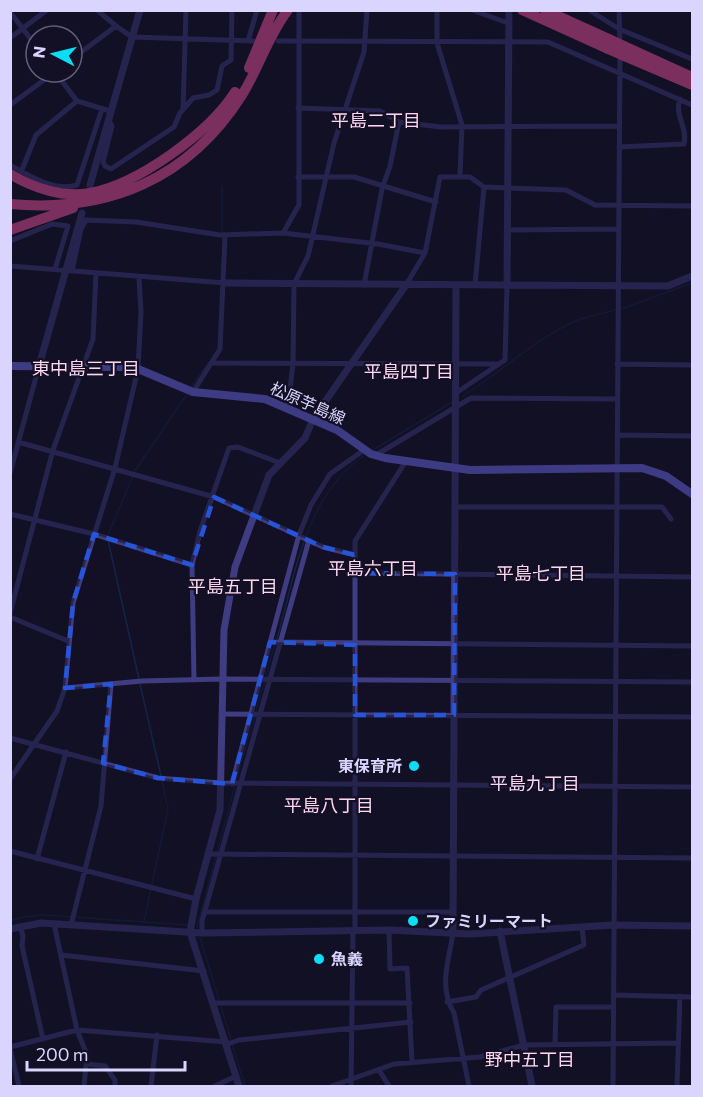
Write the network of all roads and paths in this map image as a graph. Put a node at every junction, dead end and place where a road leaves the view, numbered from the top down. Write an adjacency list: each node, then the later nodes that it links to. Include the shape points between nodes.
1 (46, 10): 24 (street)
2 (97, 10): 23 (street)
3 (140, 10): 27 (street)
4 (186, 10): 28 (street)
5 (232, 10): 29 (street)
6 (257, 10): 29 (street, via 251,41)
7 (271, 10): 39 (highway)
8 (280, 10): 39 (highway)
9 (288, 10): 39 (highway)
10 (298, 10): 31 (street)
11 (367, 10): 32 (street)
12 (437, 10): 33 (street)
13 (472, 10): 21 (street)
14 (508, 10): 21 (street)
15 (545, 10): 22 (highway)
16 (549, 10): 22 (highway)
17 (589, 10): 25 (street)
18 (619, 10): 25 (street)
19 (524, 11): 35 (highway)
20 (10, 12): 24 (street)
21 (508, 23): 34 (street)
22 (578, 25): 35 (highway)
23 (116, 26): 27 (street); 36 (street)
24 (23, 28): 26 (street)
25 (619, 28): 38 (street); 40 (street)
26 (10, 38)
27 (132, 38): 28 (street); 53 (street)
28 (185, 39): 29 (street); 52 (street)
29 (232, 40): 52 (street, via 231,60 222,66 218,90 193,98)
30 (278, 41): 31 (street)
31 (298, 41): 32 (street); 49 (street)
32 (367, 41): 33 (street); 50 (street)
33 (437, 42): 34 (street); 55 (street)
34 (509, 43): 40 (street, via 548,42); 56 (street)
35 (609, 44): 37 (highway, bridge)
36 (84, 50)
37 (624, 51): 41 (highway); 44 (highway)
38 (693, 59)
39 (255, 63): 69 (highway, via 228,116 196,152 144,186)
40 (620, 72): 45 (street); 57 (street)
41 (693, 77)
42 (39, 84): 47 (street)
43 (64, 84): 46 (street)
44 (693, 85)
45 (680, 99): 48 (street); 58 (street, via 677,108)
46 (77, 101): 51 (street); 62 (street, via 36,135)
47 (10, 105)
48 (693, 105)
49 (298, 108): 50 (street); 65 (street)
50 (345, 108): 54 (street, via 380,111); 64 (street)
51 (102, 109): 53 (street); 62 (street, via 77,185 51,184)
52 (183, 110): 53 (street, via 174,127 111,169 103,162 112,126)
53 (109, 115): 69 (street)
54 (399, 122): 55 (street); 66 (street)
55 (462, 125): 56 (street); 63 (street)
56 (508, 126): 57 (street); 68 (street)
57 (619, 126): 60 (street)
58 (685, 132): 59 (street); 60 (street, via 684,144)
59 (693, 132)
60 (619, 147): 73 (street)
61 (10, 165): 62 (street)
62 (16, 173): 69 (highway, via 31,185 49,190)
63 (460, 175): 67 (street); 71 (street, via 440,177)
64 (325, 176): 65 (street); 66 (street, via 354,177); 81 (street)
65 (298, 177): 79 (street, via 298,205)
66 (385, 185): 71 (street); 83 (street)
67 (484, 187): 68 (street); 96 (street)
68 (507, 187): 73 (street, via 566,190 595,205); 78 (street)
69 (91, 193): 70 (highway, via 52,199); 72 (highway, via 49,206); 77 (highway)
70 (10, 197)
71 (436, 202): 84 (street)
72 (10, 204)
73 (618, 206): 74 (street); 76 (street)
74 (693, 206)
75 (82, 213): 87 (street)
76 (617, 229): 78 (street); 98 (street)
77 (10, 230)
78 (508, 230): 97 (street)
79 (283, 233): 80 (street); 81 (street)
80 (222, 235): 87 (street, via 136,222 86,220); 91 (street)
81 (312, 238): 83 (street); 92 (street)
82 (10, 241): 86 (street, via 57,223 68,226)
83 (371, 244): 84 (street); 93 (street)
84 (425, 253): 94 (street)
85 (10, 266): 86 (street)
86 (55, 269): 87 (street)
87 (68, 271): 88 (street); 107 (street)
88 (96, 273): 90 (street); 108 (street, via 93,339)
89 (693, 276): 98 (street, via 668,286)
90 (139, 278): 91 (street); 109 (street)
91 (222, 283): 92 (street); 99 (street, via 220,350)
92 (294, 284): 93 (street); 100 (street)
93 (363, 285): 94 (street)
94 (406, 285): 95 (street); 101 (street)
95 (456, 285): 96 (street); 102 (street)
96 (475, 285): 97 (street)
97 (507, 286): 98 (street); 103 (street, via 505,360)
98 (617, 286): 104 (street)
99 (213, 363): 100 (street); 110 (street)
100 (293, 363): 101 (street); 113 (street)
101 (350, 364): 102 (street); 115 (street)
102 (456, 364): 103 (street); 111 (street)
103 (500, 364): 111 (street)
104 (616, 364): 105 (street); 112 (street)
105 (693, 365)
106 (10, 366): 107 (main road, 松原芋島線)
107 (39, 366): 108 (main road, 松原芋島線); 118 (street)
108 (81, 366): 109 (main road, 松原芋島線); 119 (street)
109 (138, 369): 110 (main road, 松原芋島線); 124 (street)
110 (190, 391): 113 (main road, 松原芋島線, via 252,396)
111 (456, 393): 114 (street)
112 (617, 399): 114 (street, via 471,398); 116 (street)
113 (288, 408): 115 (main road, 松原芋島線)
114 (456, 408): 120 (street); 125 (street)
115 (313, 419): 120 (main road, 松原芋島線, via 337,430); 122 (street, via 305,438)
116 (617, 435): 117 (street); 123 (street)
117 (693, 436)
118 (18, 442): 119 (street); 126 (street)
119 (53, 450): 124 (street); 134 (street)
120 (369, 453): 121 (main road, 松原芋島線); 136 (street, via 330,474 311,505)
121 (406, 461): 125 (main road, 松原芋島線); 137 (street, via 355,541)
122 (280, 463): 128 (street, via 238,447 230,448); 131 (street, via 269,475)
123 (618, 466): 125 (main road, 松原芋島線); 127 (main road, 松原芋島線, via 651,469); 130 (street)
124 (115, 468): 128 (street); 135 (street)
125 (455, 470): 129 (street)
126 (10, 473)
127 (693, 494)
128 (214, 497): 131 (street); 138 (street)
129 (455, 507): 130 (street); 140 (street)
130 (616, 507): 133 (street, via 662,507); 141 (street)
131 (253, 513): 136 (street); 151 (street, via 233,578 224,630)
132 (10, 514): 134 (street)
133 (671, 519)
134 (35, 521): 135 (street); 143 (street)
135 (94, 534): 138 (street); 144 (street, via 74,603)
136 (305, 538): 137 (street); 145 (street); 145 (street)
137 (355, 555): 139 (street)
138 (192, 565): 153 (street)
139 (355, 573): 140 (street); 146 (street)
140 (455, 574): 141 (street); 147 (street)
141 (616, 577): 142 (street); 148 (street)
142 (693, 577)
143 (10, 615): 144 (street)
144 (68, 641): 158 (street)
145 (275, 642): 146 (street); 152 (street); 152 (street)
146 (355, 645): 147 (street); 150 (street)
147 (454, 645): 148 (street); 154 (street)
148 (615, 646): 149 (street); 155 (street)
149 (693, 646)
150 (355, 678): 152 (street); 154 (street); 161 (street)
151 (222, 679): 152 (street); 153 (street); 159 (street)
152 (265, 679): 160 (street); 160 (street)
153 (194, 680): 157 (street)
154 (454, 680): 155 (street); 162 (street)
155 (615, 681): 156 (street); 163 (street)
156 (693, 682)
157 (111, 684): 158 (street); 168 (street)
158 (65, 688): 166 (street, via 57,711)
159 (222, 714): 160 (street); 170 (street)
160 (255, 714): 161 (street); 171 (street)
161 (355, 715): 162 (street); 172 (street)
162 (454, 715): 163 (street); 173 (street)
163 (615, 716): 164 (street); 174 (street)
164 (693, 717)
165 (10, 738): 166 (street)
166 (34, 744): 167 (street); 169 (street)
167 (66, 752): 168 (street); 182 (street)
168 (103, 762): 170 (street, via 158,778); 183 (street, via 100,806)
169 (10, 779)
170 (220, 783): 171 (street); 177 (street)
171 (236, 784): 172 (street); 177 (street)
172 (355, 784): 173 (street); 178 (street)
173 (453, 785): 174 (street); 179 (street)
174 (614, 787): 175 (street); 180 (street)
175 (693, 787)
176 (10, 851): 182 (street)
177 (215, 854): 178 (street); 184 (street); 185 (street)
178 (355, 856): 179 (street); 186 (street)
179 (453, 856): 180 (street); 187 (street)
180 (613, 857): 181 (street); 190 (street)
181 (693, 858)
182 (37, 859): 183 (street)
183 (83, 871): 184 (street); 188 (street)
184 (196, 899): 195 (street)
185 (205, 912): 186 (street); 199 (street)
186 (355, 912): 187 (street); 196 (street)
187 (453, 912): 200 (street)
188 (71, 923): 189 (street); 195 (street)
189 (54, 924): 191 (street); 201 (street)
190 (613, 925): 192 (street); 193 (street); 204 (street)
191 (20, 926): 194 (street); 216 (street)
192 (693, 926)
193 (582, 927): 198 (street); 203 (street, via 584,945)
194 (10, 929)
195 (191, 930): 199 (street); 202 (street)
196 (354, 930): 197 (street); 199 (street); 208 (street)
197 (389, 930): 200 (street); 210 (street, via 390,969 407,968)
198 (500, 931): 200 (street); 203 (street)
199 (202, 933)
200 (453, 933): 209 (street, via 445,965)
201 (61, 955): 202 (street); 214 (street)
202 (204, 971): 207 (street)
203 (509, 979): 209 (street, via 481,990 476,997); 221 (street)
204 (613, 995): 205 (street); 211 (street)
205 (680, 996): 206 (street); 219 (street)
206 (693, 997)
207 (218, 1002): 208 (street); 217 (street)
208 (352, 1002): 210 (street); 213 (street)
209 (447, 1002): 223 (street, via 454,1013)
210 (410, 1003): 212 (street)
211 (613, 1007): 218 (street); 220 (street, via 556,1007)
212 (411, 1022): 213 (street); 224 (street)
213 (351, 1029): 217 (street); 228 (street)
214 (77, 1030): 215 (street); 216 (street); 225 (street)
215 (157, 1035): 217 (street); 232 (street)
216 (43, 1039): 222 (street)
217 (229, 1043): 227 (street)
218 (613, 1043): 219 (street); 220 (street); 239 (street)
219 (678, 1043): 240 (street)
220 (555, 1044): 221 (street)
221 (524, 1045): 223 (street); 238 (street)
222 (10, 1048): 229 (street)
223 (464, 1058): 224 (street); 237 (street)
224 (412, 1062): 226 (street)
225 (87, 1064): 230 (street); 231 (street, via 105,1065)
226 (379, 1070): 228 (street); 236 (street)
227 (236, 1076): 233 (street); 234 (street)
228 (350, 1084): 235 (street)
229 (19, 1086)
230 (84, 1086)
231 (115, 1086)
232 (151, 1086)
233 (215, 1086)
234 (239, 1086)
235 (332, 1086)
236 (389, 1086)
237 (469, 1086)
238 (532, 1086)
239 (613, 1086)
240 (677, 1086)

